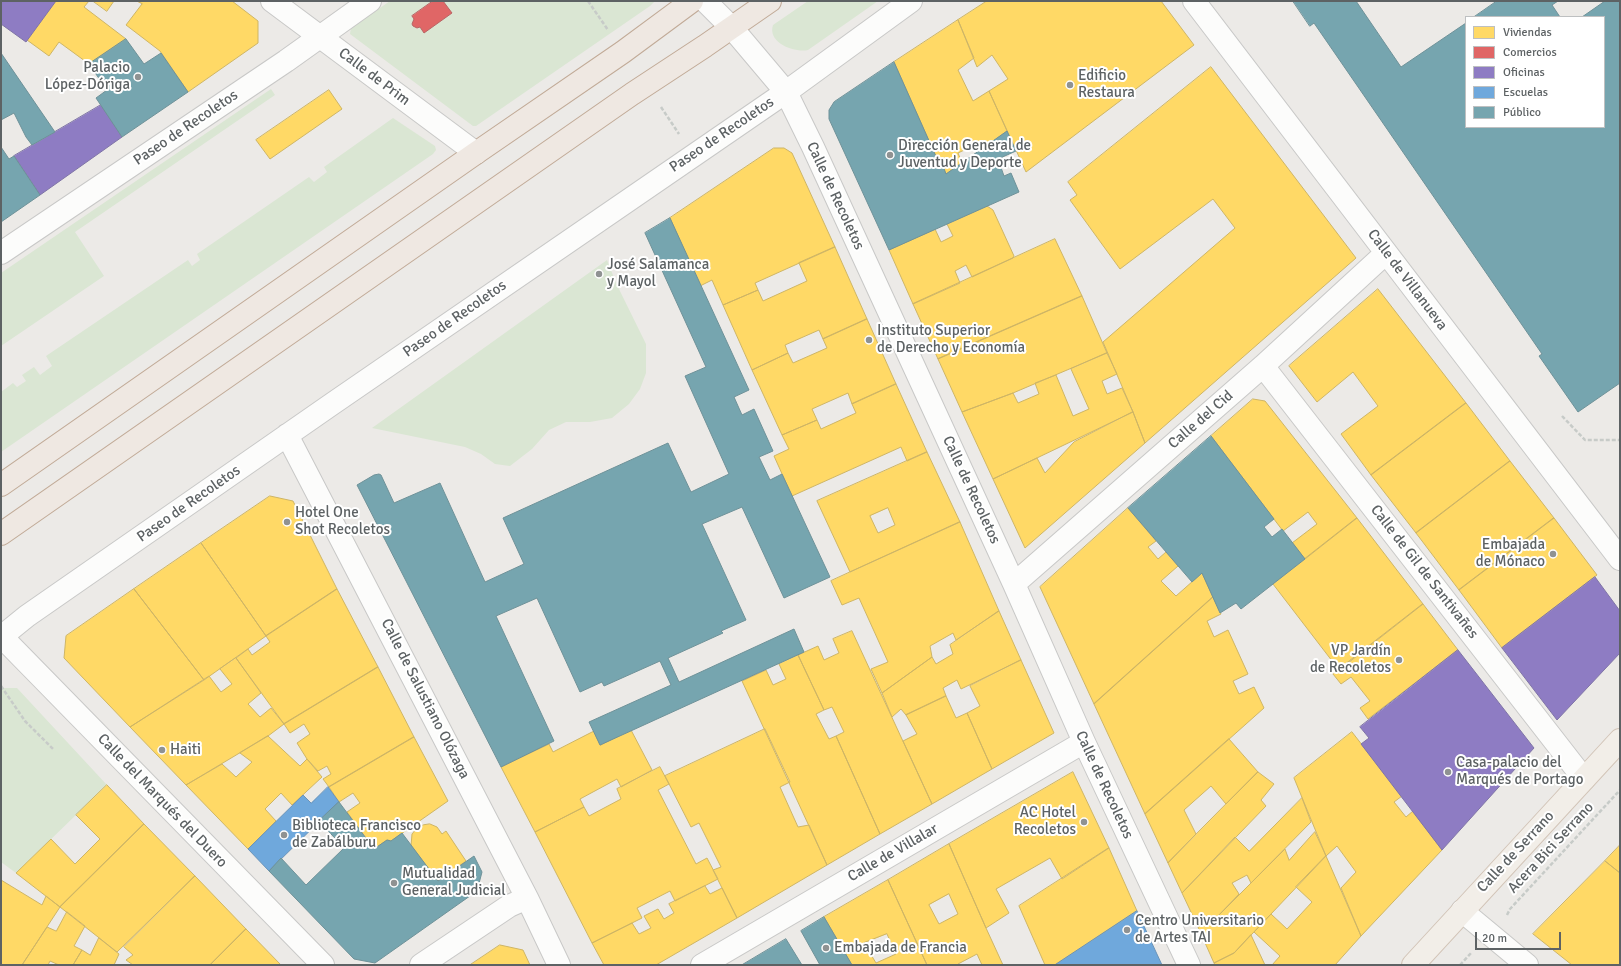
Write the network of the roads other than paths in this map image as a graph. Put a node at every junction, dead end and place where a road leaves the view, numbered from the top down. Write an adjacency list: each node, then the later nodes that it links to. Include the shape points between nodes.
1 (272, 1): 9 (street, Calle de Prim)
2 (370, 1): 9 (street, Paseo de Recoletos)
3 (692, 1): 11 (highway)
4 (705, 1): 8 (street, Calle de Recoletos)
5 (770, 1): 8 (highway)
6 (911, 1): 10 (street, Paseo de Recoletos)
7 (1194, 1): 13 (street, Calle de Villanueva)
8 (732, 28): 10 (street, Calle de Recoletos); 17 (highway, via 632,94)
9 (320, 36): 11 (street, Calle de Prim); 12 (street, Paseo de Recoletos)
10 (786, 92): 15 (street, Paseo de Recoletos); 19 (street, Calle de Recoletos)
11 (476, 153): 16 (highway)
12 (1, 253)
13 (1386, 253): 14 (street, Calle del Cid); 18 (street, Calle de Villanueva)
14 (1263, 366): 19 (street, Calle del Cid); 23 (street, Calle de Gil de Santivañes)
15 (287, 435): 20 (street, Paseo de Recoletos, via 27,616); 24 (street, Calle de Salustiano Olózaga)
16 (1, 485)
17 (1, 534)
18 (1620, 559)
19 (1014, 584): 22 (street, Calle de Recoletos)
20 (1, 637): 26 (street, Calle del Marqués del Duero)
21 (1620, 740): 23 (main road, Calle de Serrano)
22 (1084, 742): 29 (street, Calle de Villalar); 30 (street, Calle de Recoletos)
23 (1584, 779): 25 (main road, Calle de Serrano)
24 (526, 898): 27 (street, via 509,906); 28 (street, Calle de Salustiano Olózaga)
25 (1462, 911): 31 (main road, Calle de Serrano); 32 (street)
26 (323, 965)
27 (421, 965)
28 (559, 965)
29 (702, 965)
30 (1189, 965)
31 (1413, 965)
32 (1527, 965)

